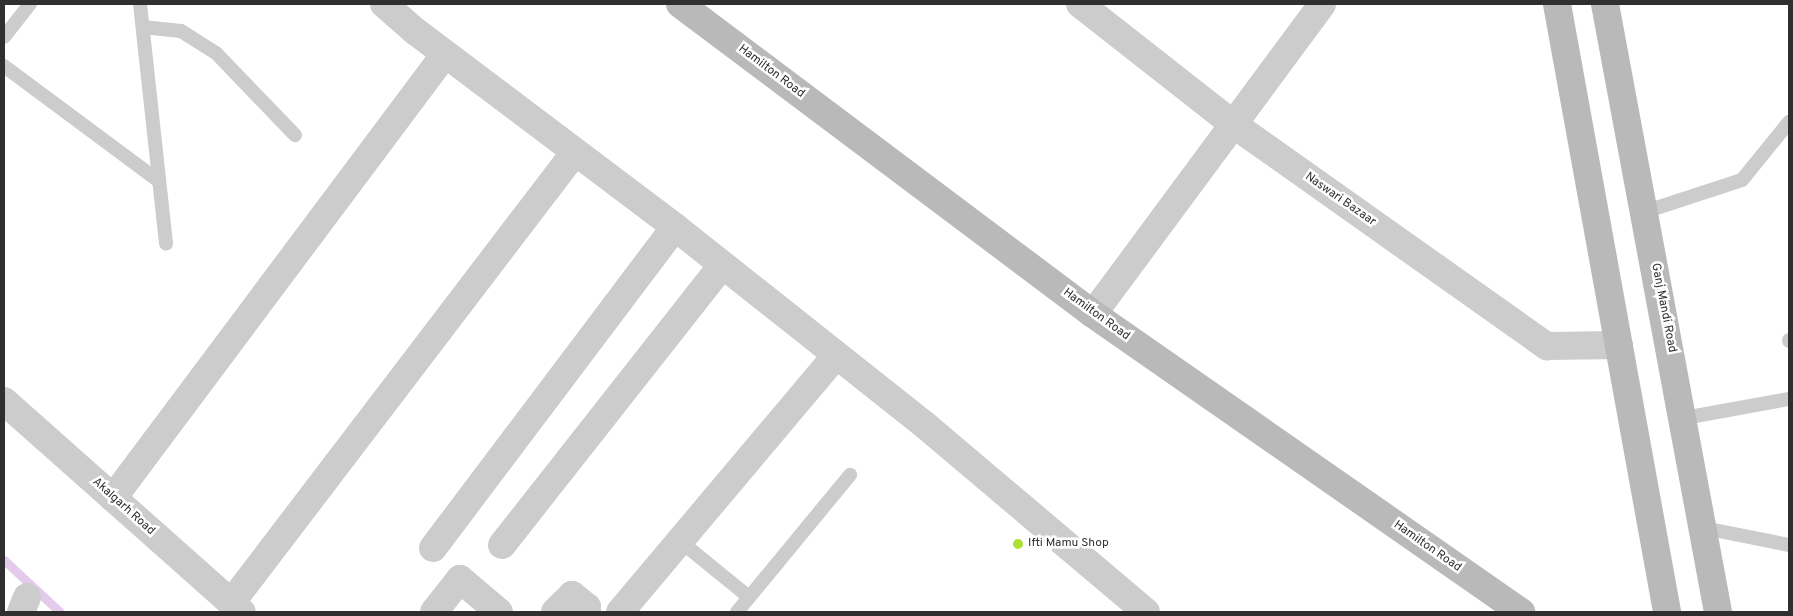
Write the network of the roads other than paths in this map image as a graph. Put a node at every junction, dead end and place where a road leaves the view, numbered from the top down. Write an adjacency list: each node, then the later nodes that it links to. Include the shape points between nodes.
1 (30, 4): 10 (lane)
2 (140, 4): 9 (lane)
3 (384, 4): 11 (street)
4 (680, 4): 22 (main road, Hamilton Road)
5 (1080, 4): 14 (street, Naswari Bazaar)
6 (1322, 4): 14 (street)
7 (1557, 4): 23 (main road)
8 (1605, 4): 18 (main road, Ganj Mandi Road)
9 (143, 27): 15 (lane, via 180,31 216,53); 17 (lane)
10 (4, 37)
11 (445, 54): 16 (street); 29 (street)
12 (4, 66): 17 (lane)
13 (1789, 122): 18 (lane, via 1742,180)
14 (1233, 124): 22 (street); 23 (street, Naswari Bazaar, via 1547,346)
15 (295, 135)
16 (575, 152): 19 (street); 36 (street)
17 (159, 181): 20 (lane)
18 (1644, 212): 27 (main road, Ganj Mandi Road)
19 (675, 227): 21 (street); 34 (street)
20 (166, 244)
21 (722, 265): 24 (street); 32 (street)
22 (1093, 314): 44 (main road, Hamilton Road)
23 (1619, 345): 45 (main road)
24 (835, 356): 31 (street); 43 (street, via 1004,489)
25 (1789, 399): 27 (lane)
26 (4, 401): 29 (street, Akalgarh Road)
27 (1684, 418): 30 (main road, Ganj Mandi Road)
28 (850, 475): 35 (lane)
29 (113, 498): 36 (street, Akalgarh Road)
30 (1704, 528): 33 (lane); 46 (main road, Ganj Mandi Road)
31 (680, 541): 35 (lane); 41 (street)
32 (502, 545)
33 (1789, 546)
34 (433, 548)
35 (749, 597): 42 (lane)
36 (236, 608)
37 (434, 612): 38 (street, via 460,579)
38 (499, 612)
39 (556, 612): 40 (street, via 572,595 586,607)
40 (587, 612)
41 (620, 612)
42 (737, 612)
43 (1147, 612)
44 (1521, 612)
45 (1667, 612)
46 (1718, 612)

